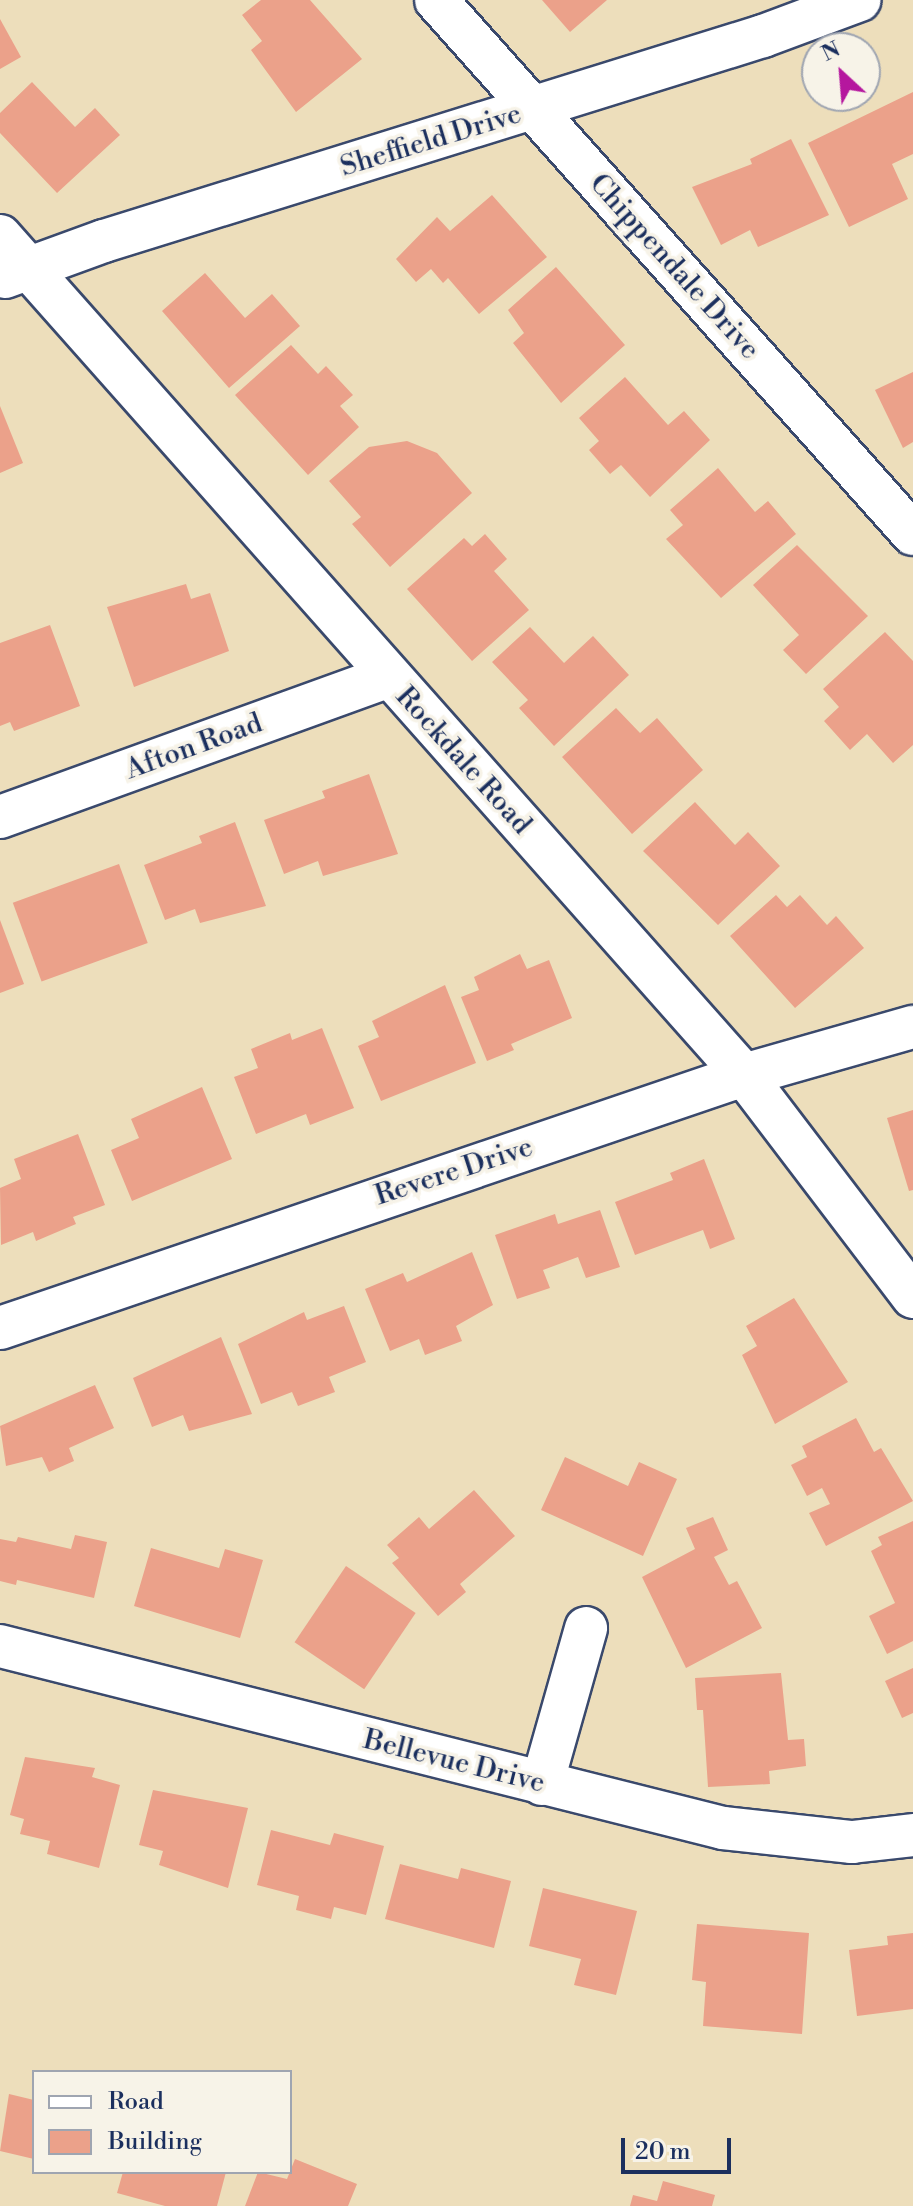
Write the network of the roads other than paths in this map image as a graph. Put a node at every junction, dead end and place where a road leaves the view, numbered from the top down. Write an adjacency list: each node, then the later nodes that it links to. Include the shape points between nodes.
1 (436, 0): 3 (street, Chippendale Drive)
2 (860, 0): 3 (street, Sheffield Drive)
3 (533, 109): 5 (street, Sheffield Drive); 6 (street, Chippendale Drive)
4 (0, 236): 5 (street, Rockdale Road)
5 (14, 273): 7 (street, Rockdale Road)
6 (913, 534)
7 (387, 677): 8 (street, Afton Road); 10 (street, Rockdale Road)
8 (0, 817)
9 (913, 1027): 10 (street, Revere Drive)
10 (744, 1075): 11 (street, Rockdale Road); 12 (street, Revere Drive)
11 (913, 1297)
12 (0, 1328)
13 (586, 1628): 15 (street)
14 (0, 1646): 15 (street, Bellevue Drive)
15 (542, 1784): 16 (street, Bellevue Drive, via 723,1828 852,1842)
16 (913, 1835)

